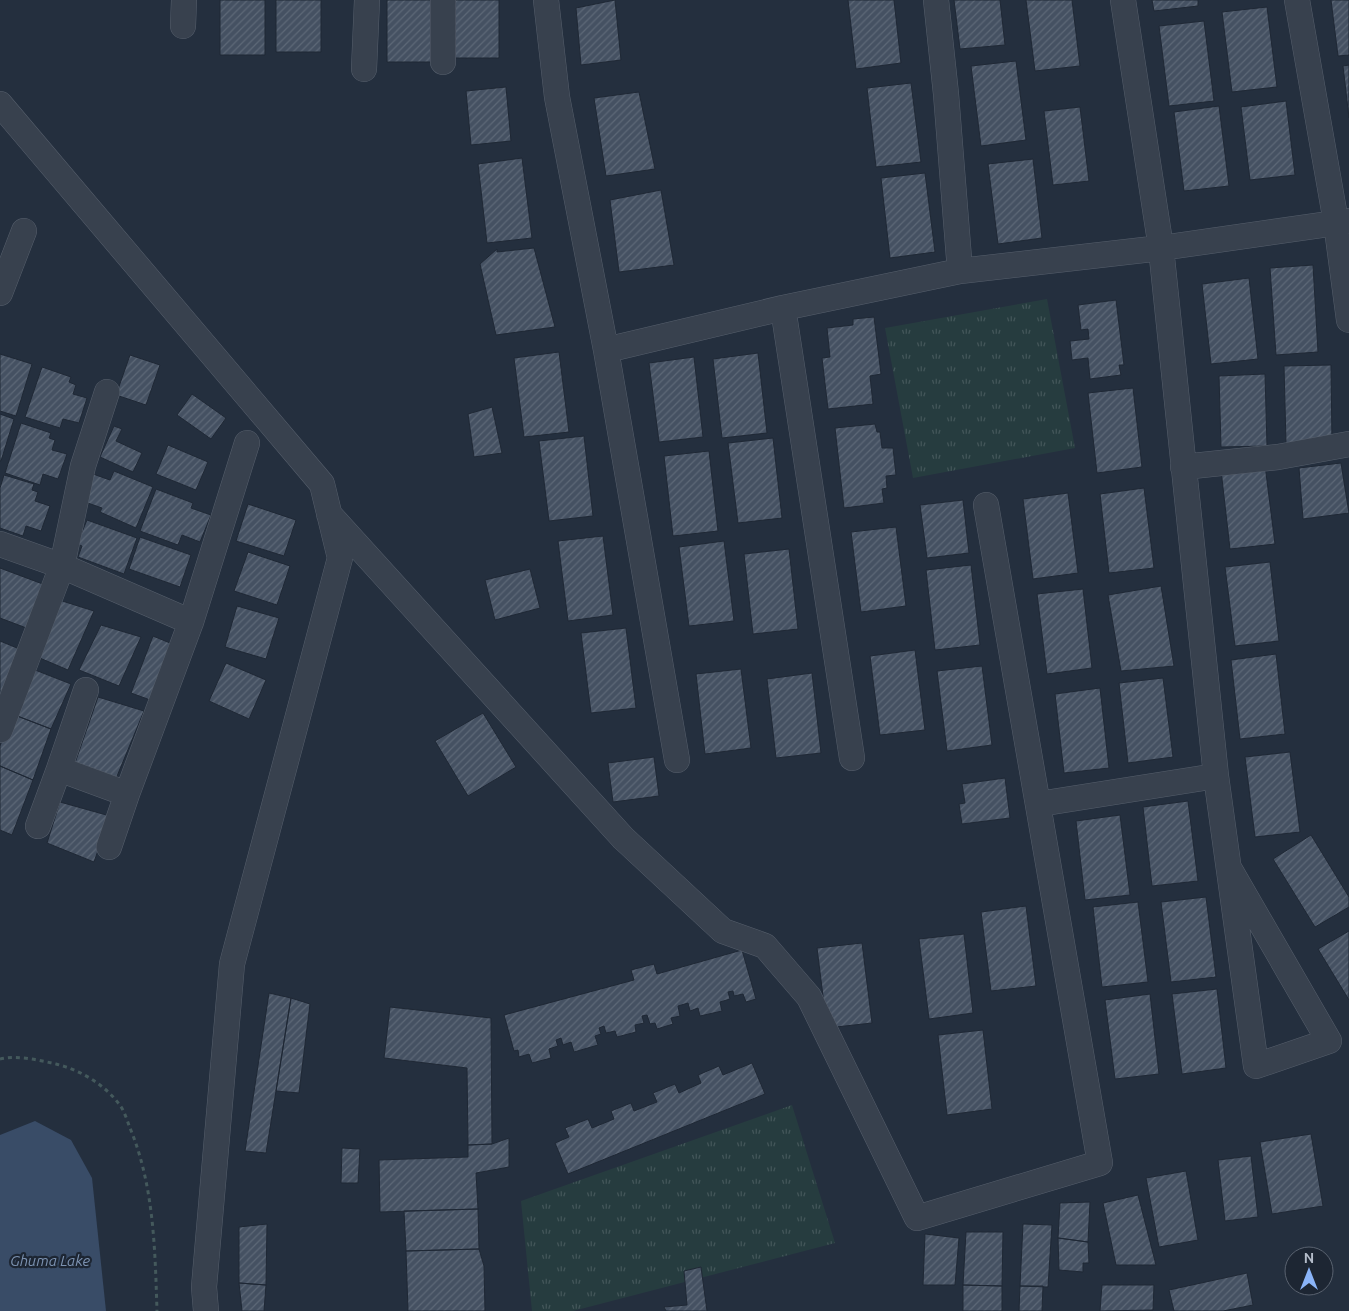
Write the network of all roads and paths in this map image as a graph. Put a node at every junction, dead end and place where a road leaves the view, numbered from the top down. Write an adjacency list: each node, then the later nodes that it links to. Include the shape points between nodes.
1 (184, 0): 8 (street)
2 (367, 0): 10 (street)
3 (443, 0): 9 (street)
4 (546, 0): 19 (street, via 556,97)
5 (936, 0): 15 (street)
6 (1122, 0): 14 (street)
7 (1297, 0): 12 (street)
8 (183, 26)
9 (443, 62)
10 (364, 69)
11 (0, 104): 25 (street, via 322,484)
12 (1343, 222): 14 (street); 18 (street)
13 (24, 231): 16 (street)
14 (1161, 248): 15 (street); 23 (street)
15 (960, 271): 17 (street)
16 (0, 293)
17 (783, 308): 19 (street); 31 (street)
18 (1349, 320)
19 (606, 350): 32 (street)
20 (107, 392): 27 (street, via 83,466)
21 (247, 443): 28 (street)
22 (1349, 444): 23 (street, via 1278,457)
23 (1183, 467): 34 (street)
24 (986, 505): 36 (street)
25 (329, 514): 36 (street, via 623,838 723,931 765,946 809,997 917,1218 1100,1163); 42 (street, via 340,558 232,964 204,1287)
26 (0, 544): 27 (street)
27 (62, 566): 28 (street); 30 (street)
28 (191, 622): 35 (street)
29 (86, 690): 33 (street)
30 (0, 730)
31 (852, 758)
32 (677, 760)
33 (59, 769): 35 (street); 37 (street)
34 (1216, 776): 36 (street); 39 (street)
35 (127, 794): 38 (street)
36 (1039, 804)
37 (38, 826)
38 (109, 848)
39 (1228, 868): 39 (street, via 1256,1066 1330,1041 1244,894)
40 (0, 1060): 41 (path, via 12,1057 66,1067 90,1078 120,1104 136,1142 150,1202 155,1242)
41 (156, 1311)
42 (206, 1311)

